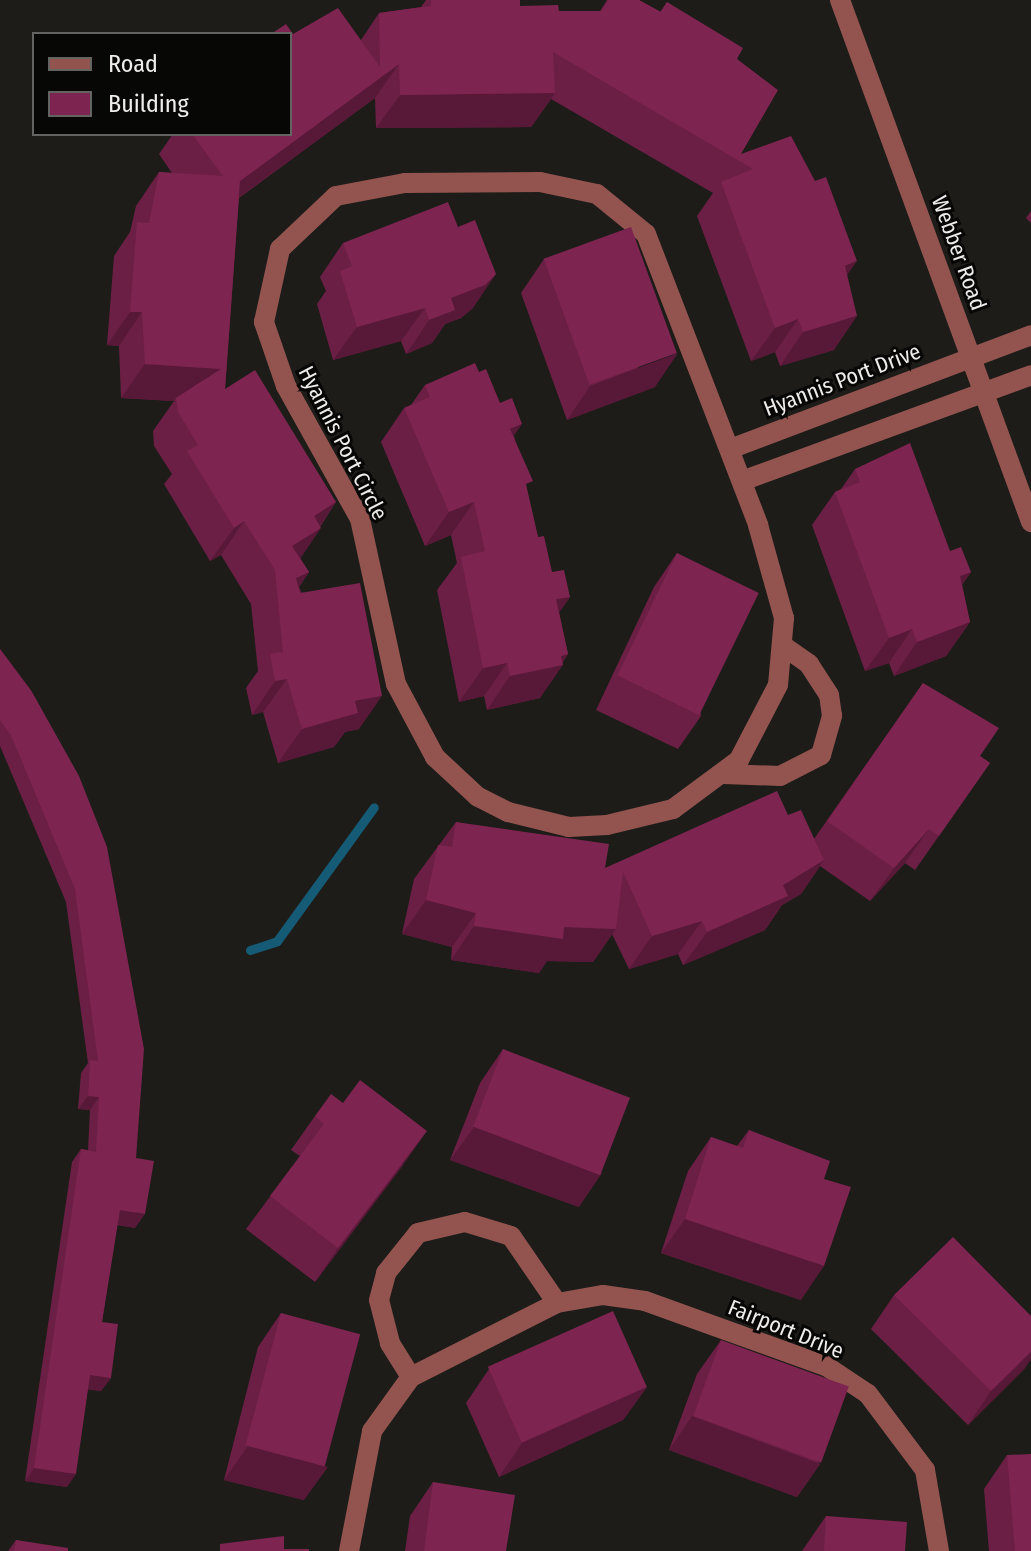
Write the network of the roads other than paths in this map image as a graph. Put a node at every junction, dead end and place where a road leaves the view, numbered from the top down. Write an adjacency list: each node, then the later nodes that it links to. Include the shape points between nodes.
1 (840, 0): 3 (street, Webber Road)
2 (1031, 335): 3 (street, Hyannis Port Drive)
3 (971, 355): 5 (street, Webber Road); 6 (street, Hyannis Port Drive)
4 (1031, 375): 5 (street)
5 (984, 394): 7 (street); 8 (street, Webber Road)
6 (730, 449): 7 (street, Hyannis Port Circle); 10 (street, Hyannis Port Circle, via 646,234 597,194 540,182 364,187 311,213 270,273 264,297 269,348 360,519 396,684 435,757 478,797 569,827 640,820 695,797)
7 (742, 481): 9 (street, Hyannis Port Circle, via 780,587)
8 (1031, 522)
9 (783, 646): 10 (street, Hyannis Port Circle, via 762,723); 10 (street, via 809,664 829,695 832,716 821,755 804,770 780,776)
10 (724, 774)
11 (557, 1303): 12 (street, Fairport Drive); 12 (street, via 511,1236 465,1222 418,1233 386,1273 379,1300 390,1343); 14 (street, Fairport Drive, via 603,1295 645,1301 826,1366 898,1426 925,1470)
12 (411, 1377): 13 (street, Fairport Drive, via 372,1431)
13 (349, 1551)
14 (939, 1551)

